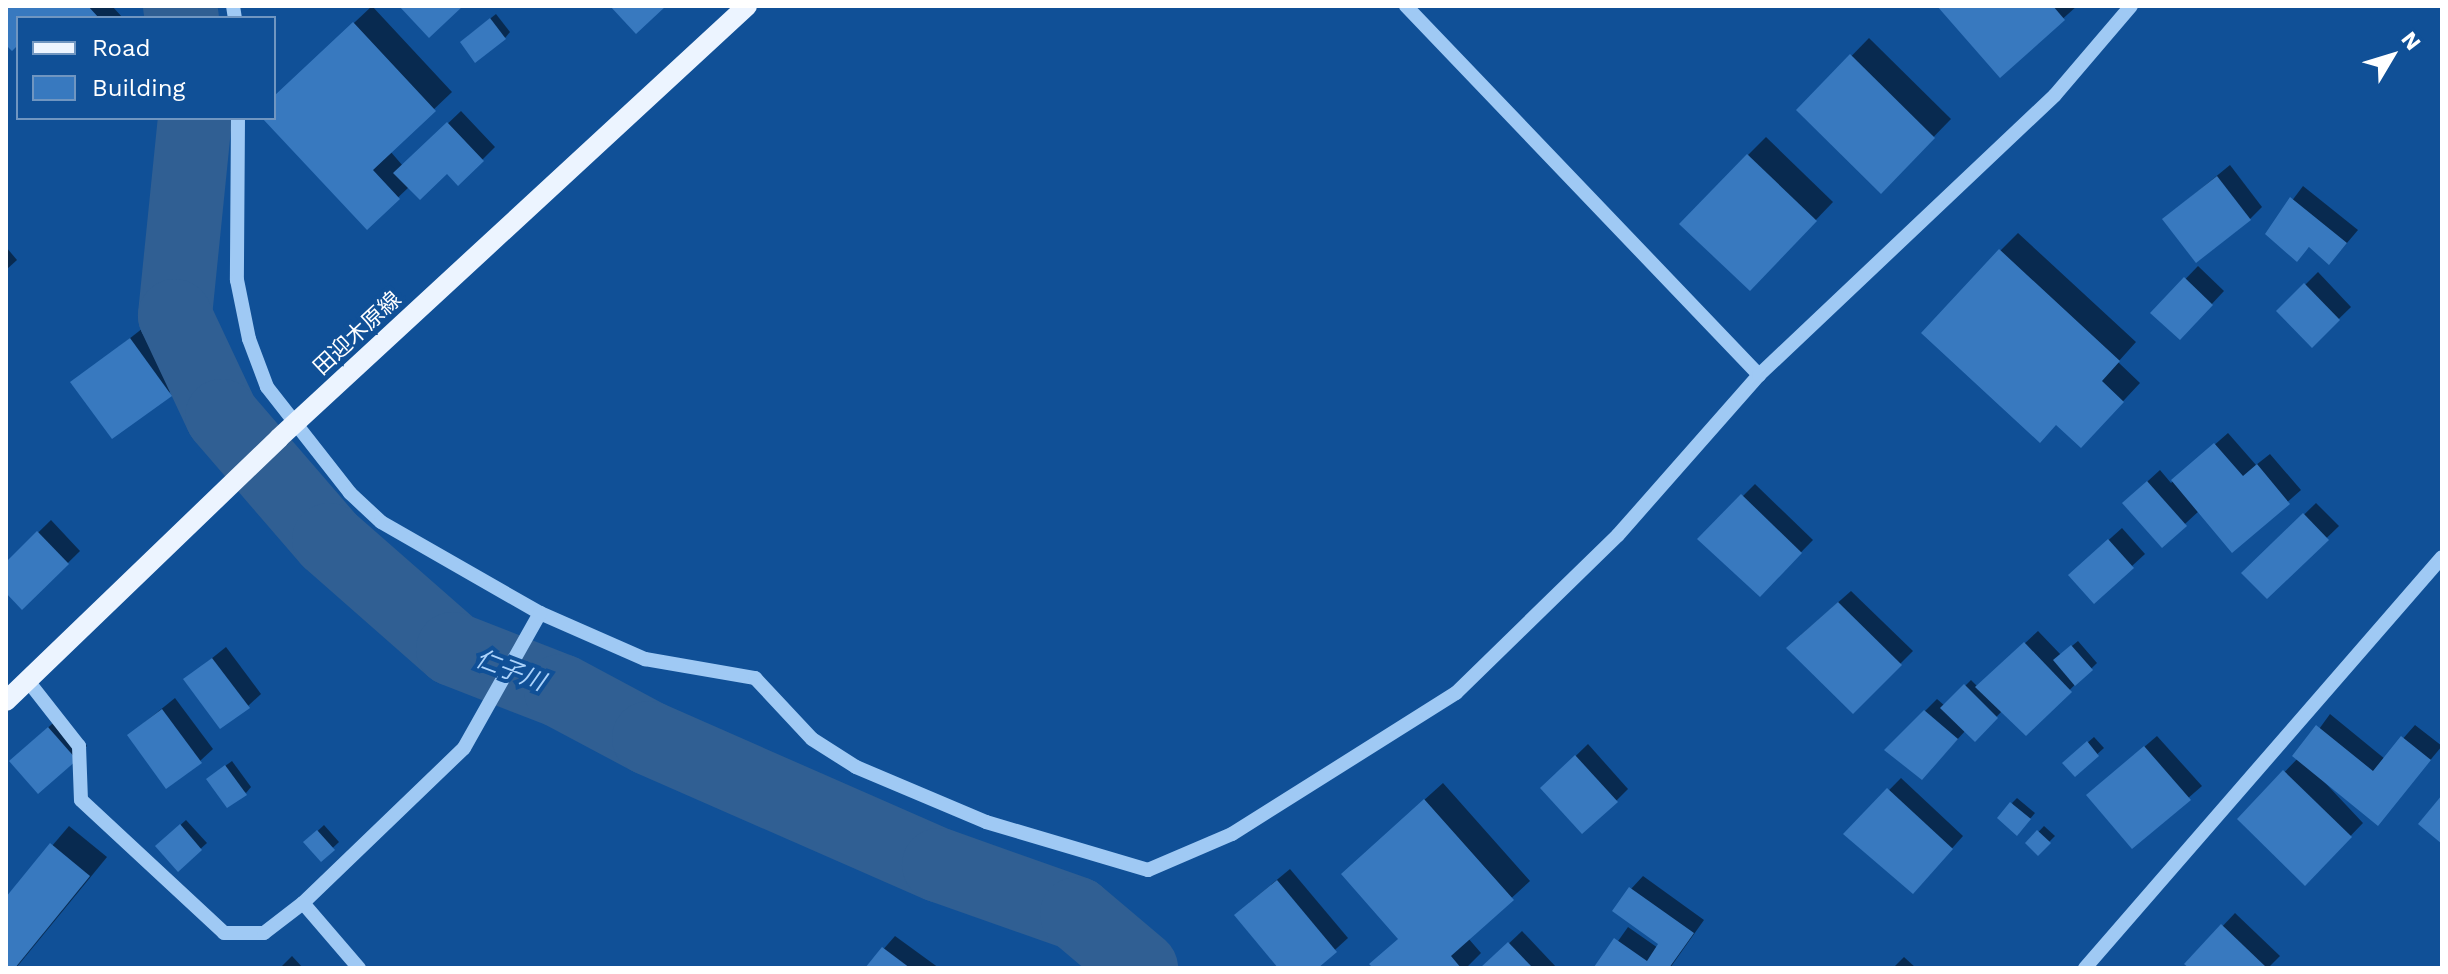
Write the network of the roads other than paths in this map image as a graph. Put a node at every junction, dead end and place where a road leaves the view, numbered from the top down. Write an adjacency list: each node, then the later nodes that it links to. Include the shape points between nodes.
1 (747, 6): 6 (main road, 田迎木原線)
2 (1406, 6): 5 (street)
3 (2131, 6): 5 (street, via 2055,95)
4 (238, 120): 6 (street, via 237,280 249,339 267,387)
5 (1759, 375): 8 (street, via 1618,535 1456,693 1232,834 1148,870 986,822 856,767 812,739 755,678 645,659)
6 (295, 424): 8 (street, via 350,493 381,522); 9 (main road, 田迎木原線)
7 (2442, 557): 13 (street)
8 (540, 613): 11 (street, via 464,748)
9 (28, 681): 10 (main road, 田迎木原線); 11 (street, via 79,746 81,800 224,933 264,933)
10 (6, 701)
11 (303, 903): 12 (street)
12 (359, 968)
13 (2085, 968)

